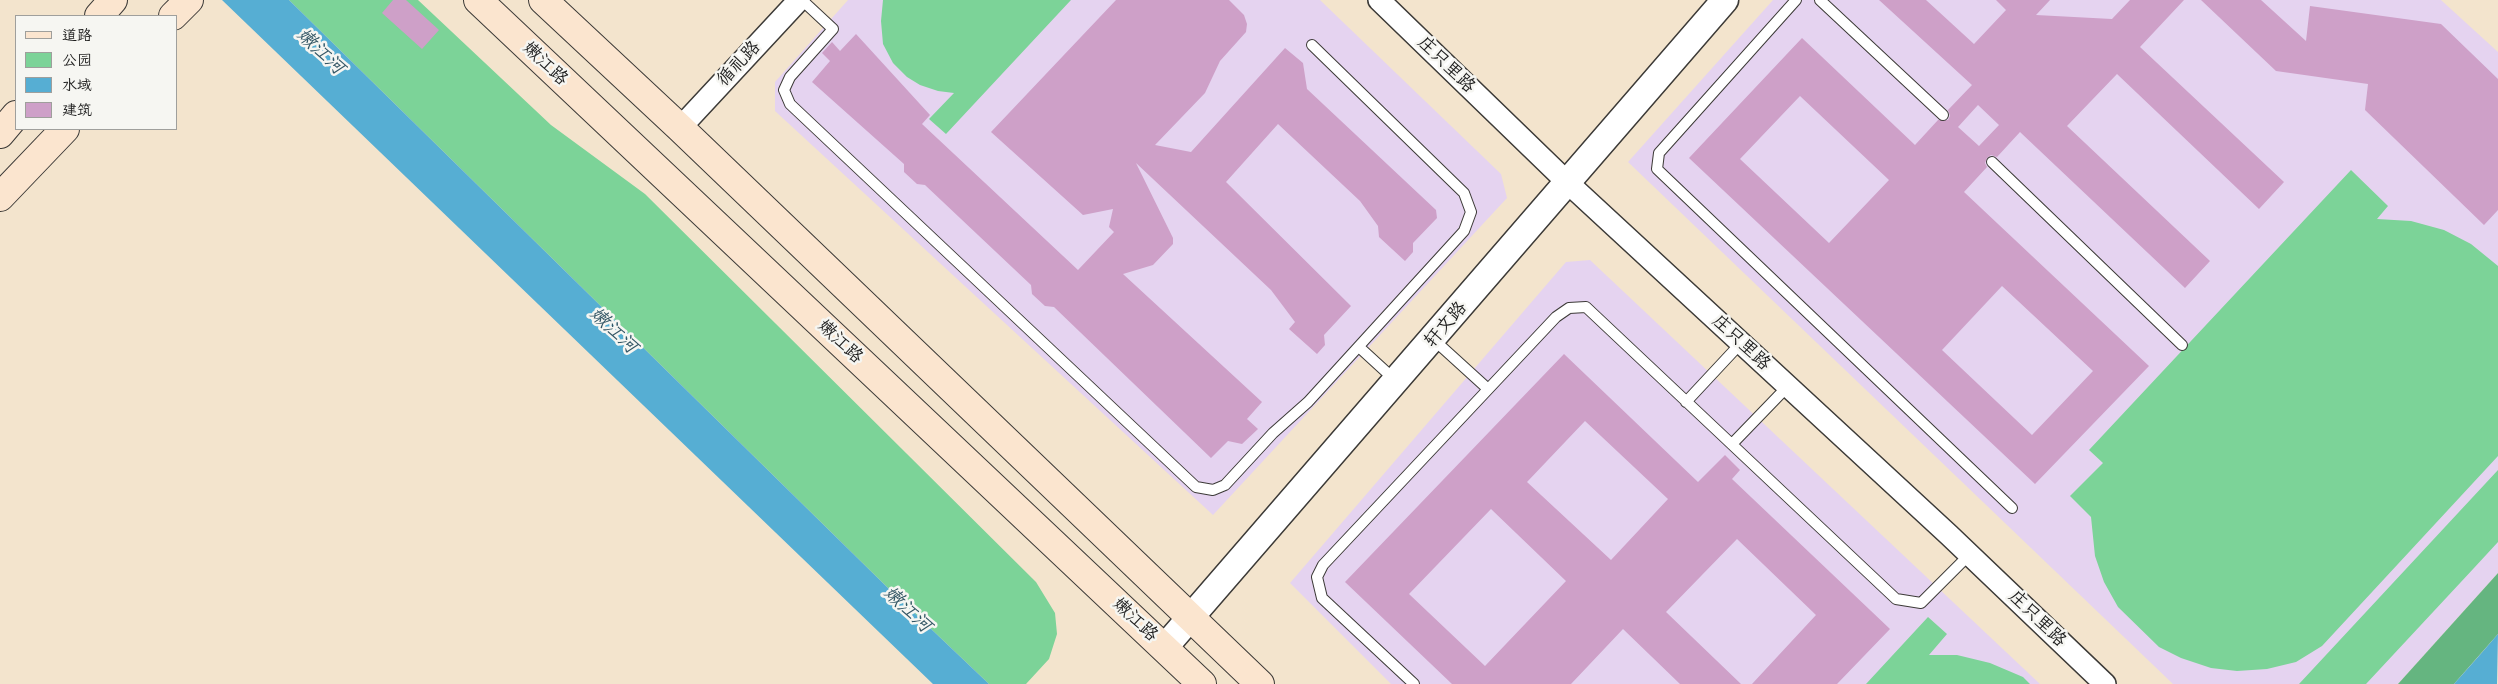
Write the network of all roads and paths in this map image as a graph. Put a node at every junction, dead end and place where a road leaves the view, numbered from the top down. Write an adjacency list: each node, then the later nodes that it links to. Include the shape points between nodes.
1 (113, 0): 10 (main road)
2 (189, 0): 11 (main road)
3 (478, 0): 33 (main road, 嫩江路)
4 (543, 0): 15 (main road)
5 (800, 0): 15 (street, 循礼路); 24 (lane, via 833,29 790,77 784,90 790,104 1196,487 1213,490 1226,485)
6 (1379, 0): 19 (street, 庄只里路)
7 (1725, 0): 19 (street, 轩文路)
8 (1796, 0): 30 (lane, via 1659,153 1657,169)
9 (1820, 0): 13 (lane)
10 (100, 15)
11 (174, 15)
12 (1312, 45): 24 (lane, via 1464,193 1471,212 1464,231)
13 (1943, 115)
14 (15, 116): 17 (main road)
15 (680, 128): 32 (main road)
16 (65, 130): 20 (main road)
17 (0, 134)
18 (1992, 162): 23 (lane)
19 (1568, 183): 21 (street, 轩文路); 22 (street, 庄只里路)
20 (0, 197)
21 (1433, 339): 25 (street, 轩文路); 27 (lane)
22 (1741, 343): 26 (street, 庄只里路); 28 (lane)
23 (2182, 345)
24 (1359, 347): 25 (lane)
25 (1397, 381): 32 (street, 轩文路)
26 (1788, 386): 29 (lane); 31 (street, 庄只里路)
27 (1488, 389): 28 (lane, via 1556,316 1569,308 1586,307); 36 (lane, via 1323,565 1317,577 1322,598)
28 (1686, 402): 29 (lane)
29 (1732, 444): 31 (lane, via 1896,599 1920,603)
30 (2012, 508)
31 (1969, 554): 37 (street, 庄只里路)
32 (1191, 619): 33 (street, 轩文路); 35 (main road)
33 (1164, 648): 34 (main road, 嫩江路)
34 (1202, 684)
35 (1260, 684)
36 (1414, 684)
37 (2105, 684)

